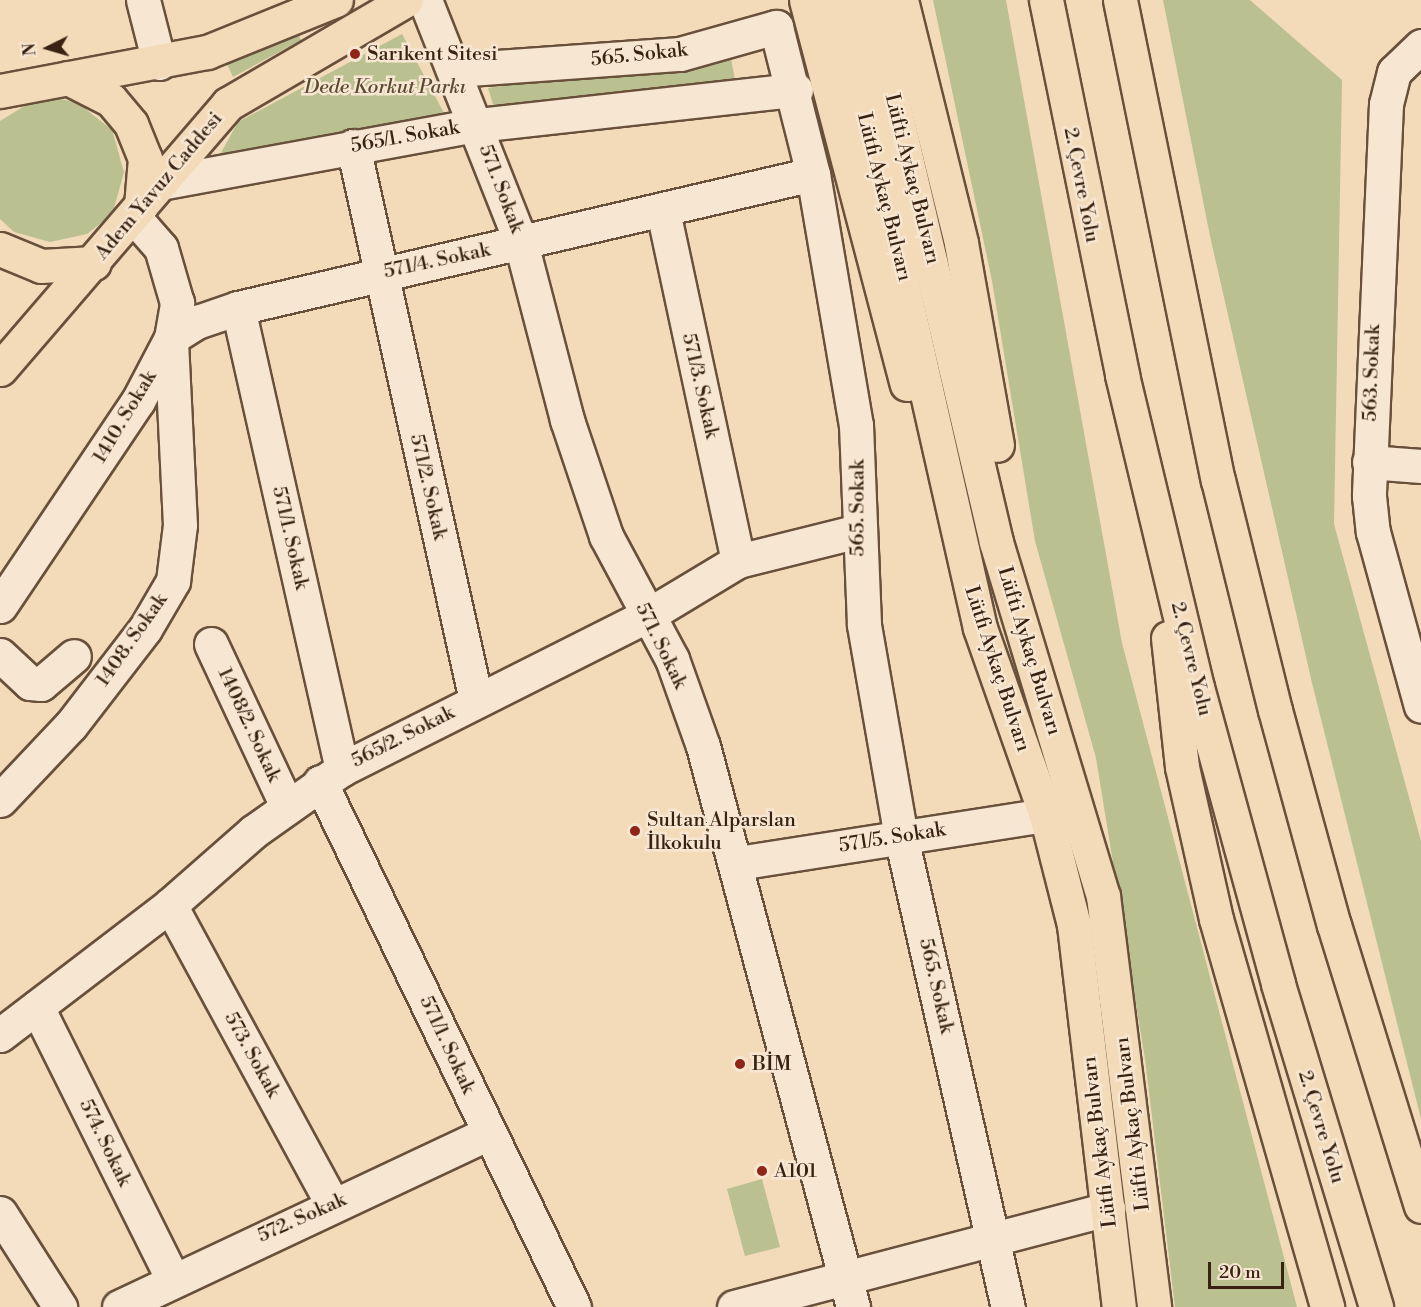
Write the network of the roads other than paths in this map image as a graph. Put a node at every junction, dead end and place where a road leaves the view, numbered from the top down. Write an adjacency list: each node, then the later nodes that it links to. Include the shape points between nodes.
1 (143, 0): 12 (street)
2 (336, 0): 12 (main road, via 267,32)
3 (406, 0): 19 (main road, Adem Yavuz Caddesi, via 237,97)
4 (425, 0): 13 (street, 571. Sokak)
5 (806, 0): 34 (main road, via 915,416)
6 (838, 0): 34 (main road, Lütfi Aykaç Bulvarı, via 910,302)
7 (869, 0): 41 (main road, Lüfti Aykaç Bulvarı, via 996,542)
8 (901, 0): 41 (main road, via 976,322)
9 (1046, 0): 33 (main road, 2. Çevre Yolu, via 1085,208)
10 (1120, 0): 55 (main road, via 1216,469 1275,710 1334,924)
11 (1421, 46): 30 (street, 563. Sokak, via 1394,72 1386,104)
12 (159, 63): 14 (main road); 19 (main road, via 137,87 142,123 171,147)
13 (455, 70): 16 (street, 565. Sokak, via 680,54 776,27); 17 (street, 571. Sokak)
14 (68, 78): 15 (main road); 21 (main road, via 111,100 131,124 145,158)
15 (5, 84)
16 (796, 90): 17 (street, 565/1. Sokak); 20 (street, 565. Sokak)
17 (477, 125): 18 (street, 565/1. Sokak); 23 (street, 571. Sokak)
18 (353, 146): 21 (street, 565/1. Sokak); 26 (street, 571/2. Sokak)
19 (189, 147): 21 (main road, Adem Yavuz Caddesi)
20 (813, 174): 22 (street, 571/4. Sokak); 32 (street, 565. Sokak, via 856,425)
21 (145, 202): 25 (main road, Adem Yavuz Caddesi); 28 (street, 1410. Sokak, via 177,303)
22 (663, 211): 23 (street, 571/4. Sokak); 35 (street, 571/3. Sokak)
23 (521, 243): 26 (street, 571/4. Sokak); 37 (street, 571. Sokak, via 586,484 606,536)
24 (0, 249): 25 (main road, via 41,266)
25 (94, 263): 29 (main road, Adem Yavuz Caddesi)
26 (380, 274): 27 (street, 571/4. Sokak); 42 (street, 571/2. Sokak)
27 (238, 308): 28 (street, 571/4. Sokak, via 197,322); 44 (street, 571/1. Sokak)
28 (171, 338): 36 (street, 1410. Sokak, via 138,401); 45 (street, 1408. Sokak, via 180,525 173,581 145,629 71,724)
29 (0, 369)
30 (1369, 462): 31 (street); 43 (street, 563. Sokak, via 1373,532)
31 (1421, 466)
32 (858, 531): 35 (street, 565/2. Sokak); 48 (street, 565. Sokak, via 864,625)
33 (1160, 535): 68 (main road, via 1182,767 1216,919); 69 (main road, 2. Çevre Yolu, via 1278,984)
34 (958, 538): 47 (main road, Lütfi Aykaç Bulvarı, via 980,628)
35 (738, 561): 37 (street, 565/2. Sokak)
36 (0, 606)
37 (650, 614): 42 (street, 565/2. Sokak); 49 (street, 571. Sokak, via 703,746)
38 (211, 644): 46 (street, 1408/2. Sokak)
39 (0, 655): 40 (street, via 30,682 41,684)
40 (74, 656)
41 (1031, 666): 67 (main road, Lüfti Aykaç Bulvarı, via 1103,896)
42 (476, 700): 44 (street, 565/2. Sokak)
43 (1421, 706)
44 (331, 775): 46 (street, 565/2. Sokak); 53 (street, 571/1. Sokak)
45 (0, 800)
46 (287, 806): 50 (street, 565/2. Sokak)
47 (1046, 815): 48 (street, 571/5. Sokak); 56 (main road, Lütfi Aykaç Bulvarı, via 1074,925)
48 (901, 837): 49 (street, 571/5. Sokak); 58 (street, 565. Sokak)
49 (738, 862): 60 (street, 571. Sokak)
50 (170, 905): 51 (street, 565/2. Sokak); 54 (street, 573. Sokak)
51 (37, 1007): 52 (street, 565/2. Sokak); 59 (street, 574. Sokak)
52 (0, 1035)
53 (488, 1133): 54 (street, 572. Sokak); 63 (street, 571/1. Sokak)
54 (333, 1205): 59 (street, 572. Sokak)
55 (1421, 1206)
56 (1108, 1209): 58 (street); 66 (main road, Lütfi Aykaç Bulvarı)
57 (0, 1212): 61 (street)
58 (997, 1241): 60 (street); 65 (street, 565. Sokak)
59 (173, 1280): 62 (street, 572. Sokak)
60 (851, 1293): 64 (street)
61 (60, 1307)
62 (119, 1307)
63 (574, 1307)
64 (734, 1307)
65 (1008, 1307)
66 (1119, 1307)
67 (1154, 1307)
68 (1327, 1307)
69 (1377, 1307)

